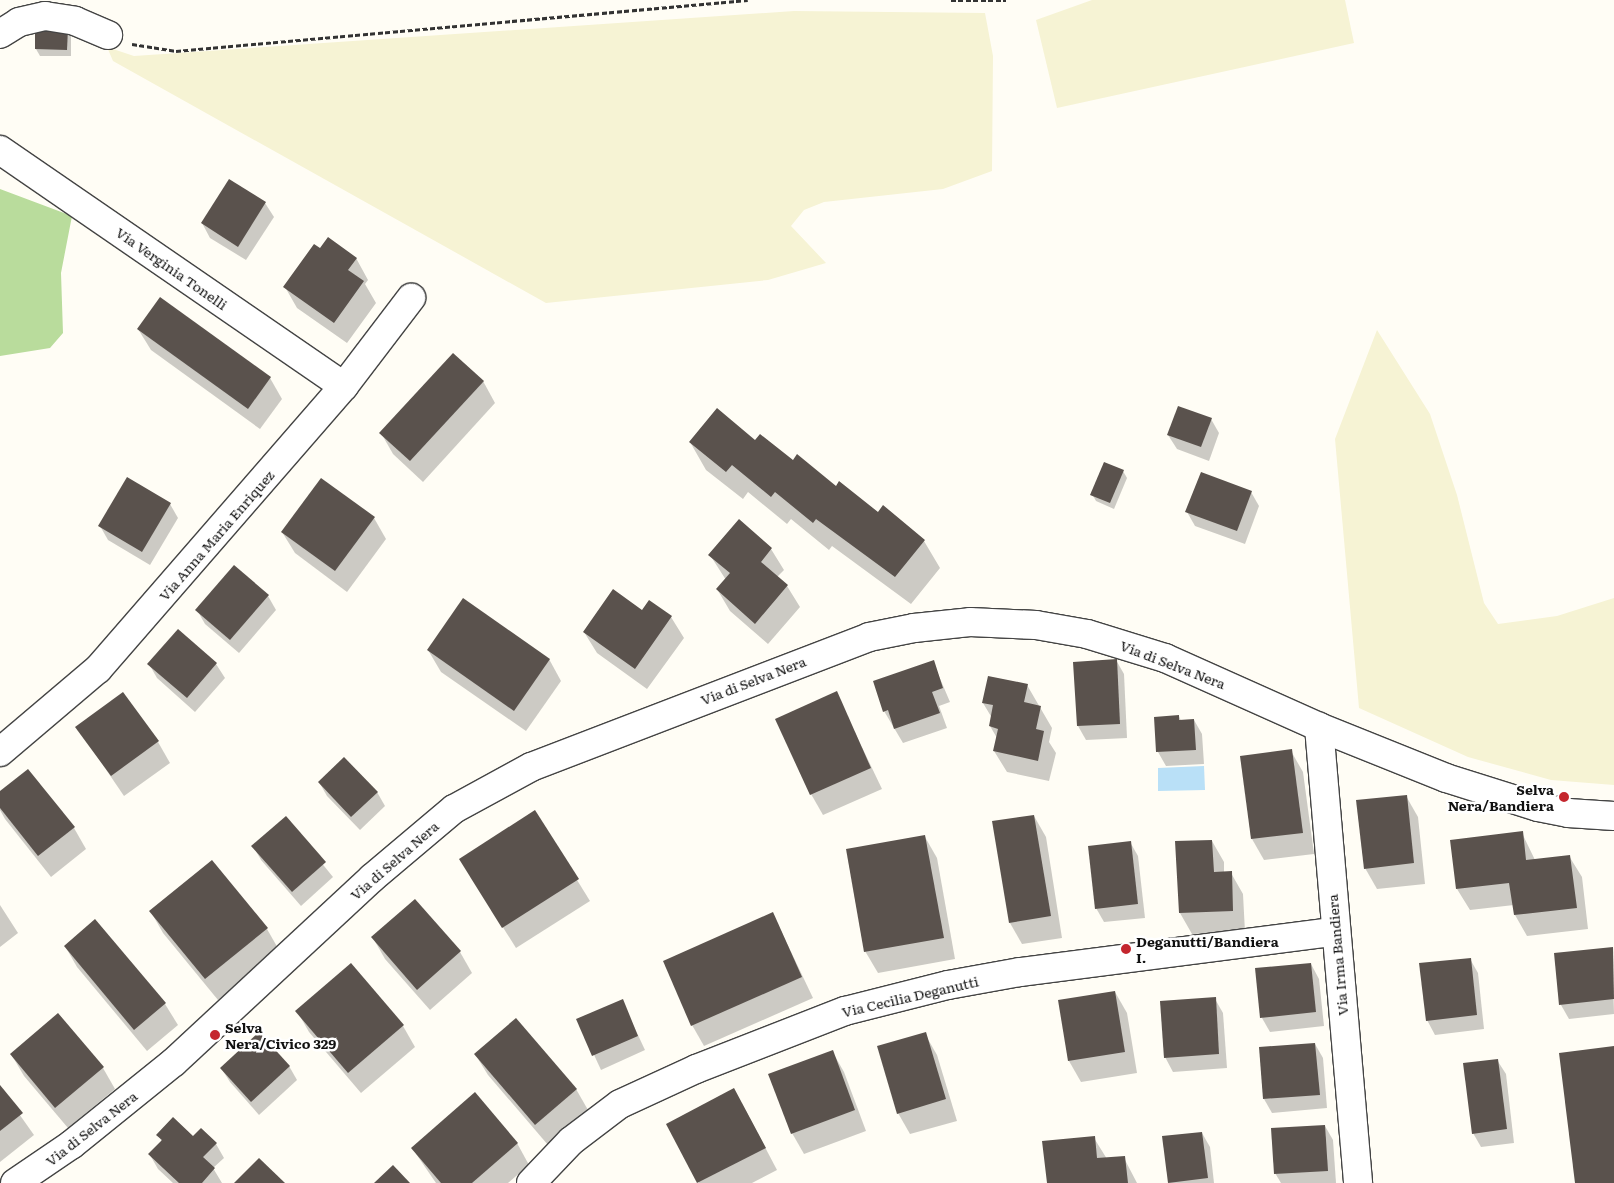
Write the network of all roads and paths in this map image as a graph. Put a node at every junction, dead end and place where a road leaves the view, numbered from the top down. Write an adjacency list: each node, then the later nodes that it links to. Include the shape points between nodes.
1 (748, 0): 5 (path, via 176,51 140,47)
2 (951, 0): 3 (path)
3 (1006, 0)
4 (0, 34): 5 (street, via 19,22 45,16 75,21)
5 (108, 34)
6 (0, 150): 8 (street, Via Verginia Tonelli)
7 (411, 298): 8 (street, Via Anna Maria Enriquez)
8 (344, 386): 10 (street, Via Anna Maria Enriquez, via 98,668)
9 (1319, 727): 11 (street, Via di Selva Nera, via 1446,778 1519,802 1568,813); 12 (street, Via Irma Bandiera); 13 (street, Via di Selva Nera, via 1165,658 1048,626 1007,622 950,624 901,630 841,646 531,767 454,808 361,888 174,1062 71,1145)
10 (0, 752)
11 (1614, 816)
12 (1334, 932): 14 (street, Via Cecilia Deganutti, via 1020,972 948,985 845,1011 696,1069 620,1104 571,1141); 15 (street, Via Irma Bandiera)
13 (15, 1183)
14 (531, 1183)
15 (1358, 1183)

